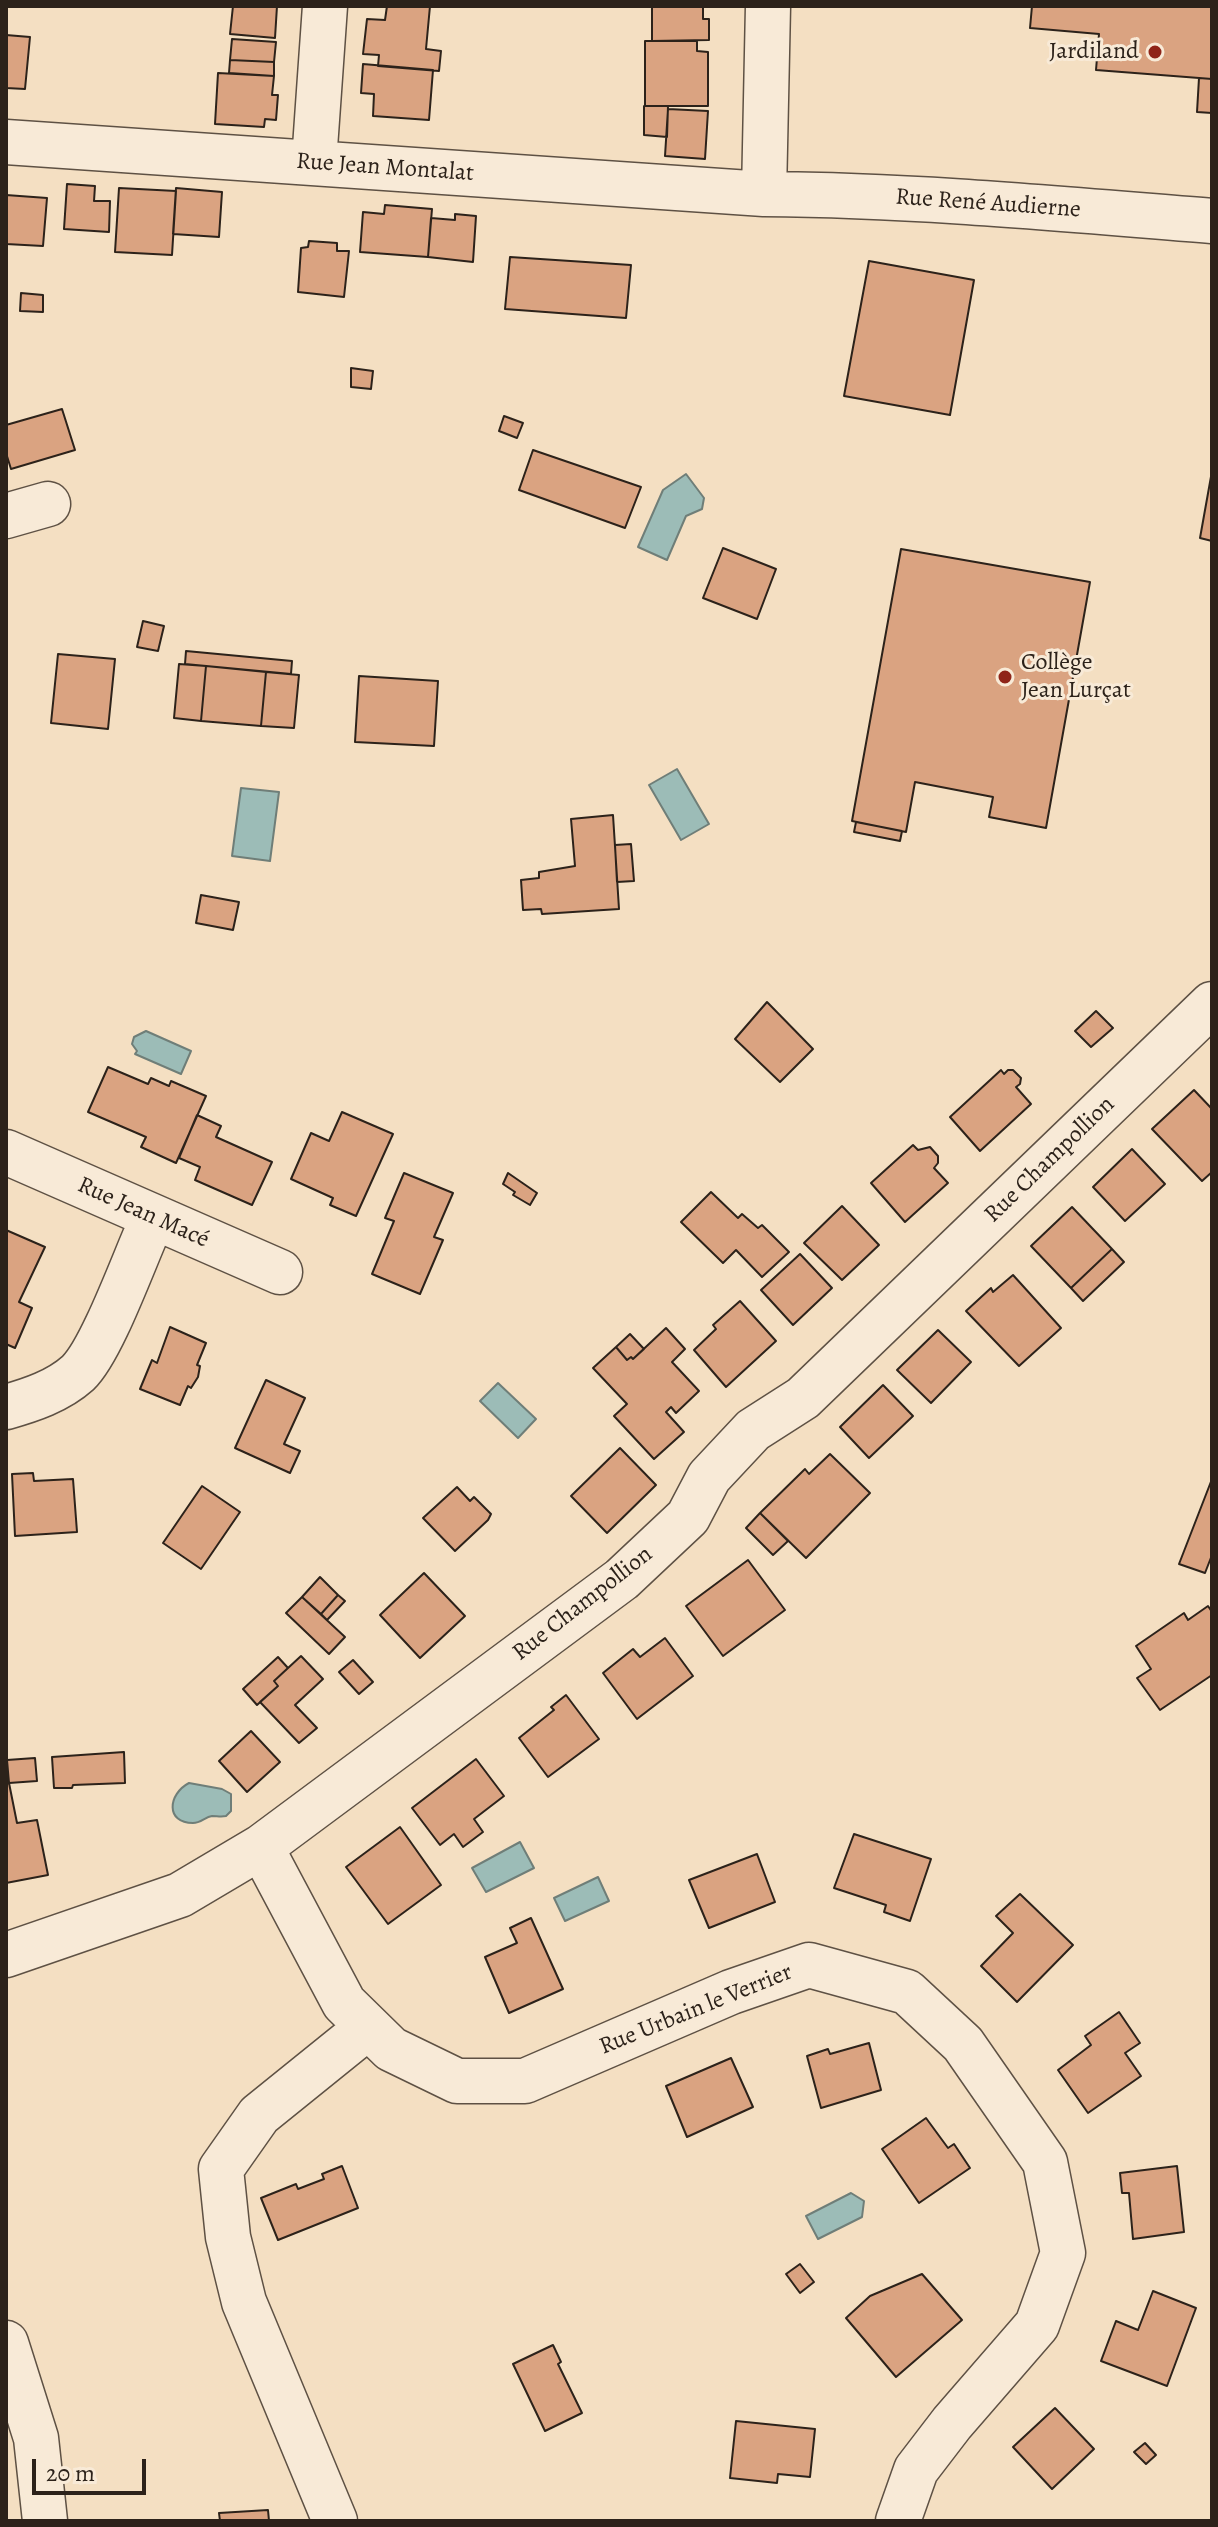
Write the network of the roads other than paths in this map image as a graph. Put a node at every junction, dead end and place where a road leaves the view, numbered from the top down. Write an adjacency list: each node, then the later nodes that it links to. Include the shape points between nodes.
1 (325, 6): 4 (street)
2 (768, 6): 5 (street)
3 (6, 142): 4 (street, Rue Jean Montalat)
4 (314, 162): 5 (street, Rue Jean Montalat)
5 (764, 194): 6 (street, Rue René Audierne, via 1000,204)
6 (1212, 221)
7 (48, 504): 8 (street)
8 (6, 516)
9 (1212, 1004): 14 (street, Rue Champollion, via 803,1398 753,1430 709,1477 688,1517 622,1579)
10 (6, 1152): 11 (street, Rue Jean Macé)
11 (153, 1218): 12 (street, Rue Jean Macé); 13 (street, via 81,1370 50,1391)
12 (280, 1272)
13 (6, 1407)
14 (261, 1847): 15 (street, Rue Champollion, via 180,1895); 16 (street, Rue Urbain le Verrier, via 344,2003)
15 (6, 1955)
16 (368, 2027): 19 (street, via 259,2115 221,2169 228,2237 244,2302); 20 (street, Rue Urbain le Verrier, via 391,2049 457,2081 525,2081 731,1992 809,1965 907,1992 963,2044 1045,2162 1063,2253 1037,2325 916,2470)
17 (6, 2343): 18 (street, via 36,2438)
18 (45, 2521)
19 (335, 2521)
20 (898, 2521)

